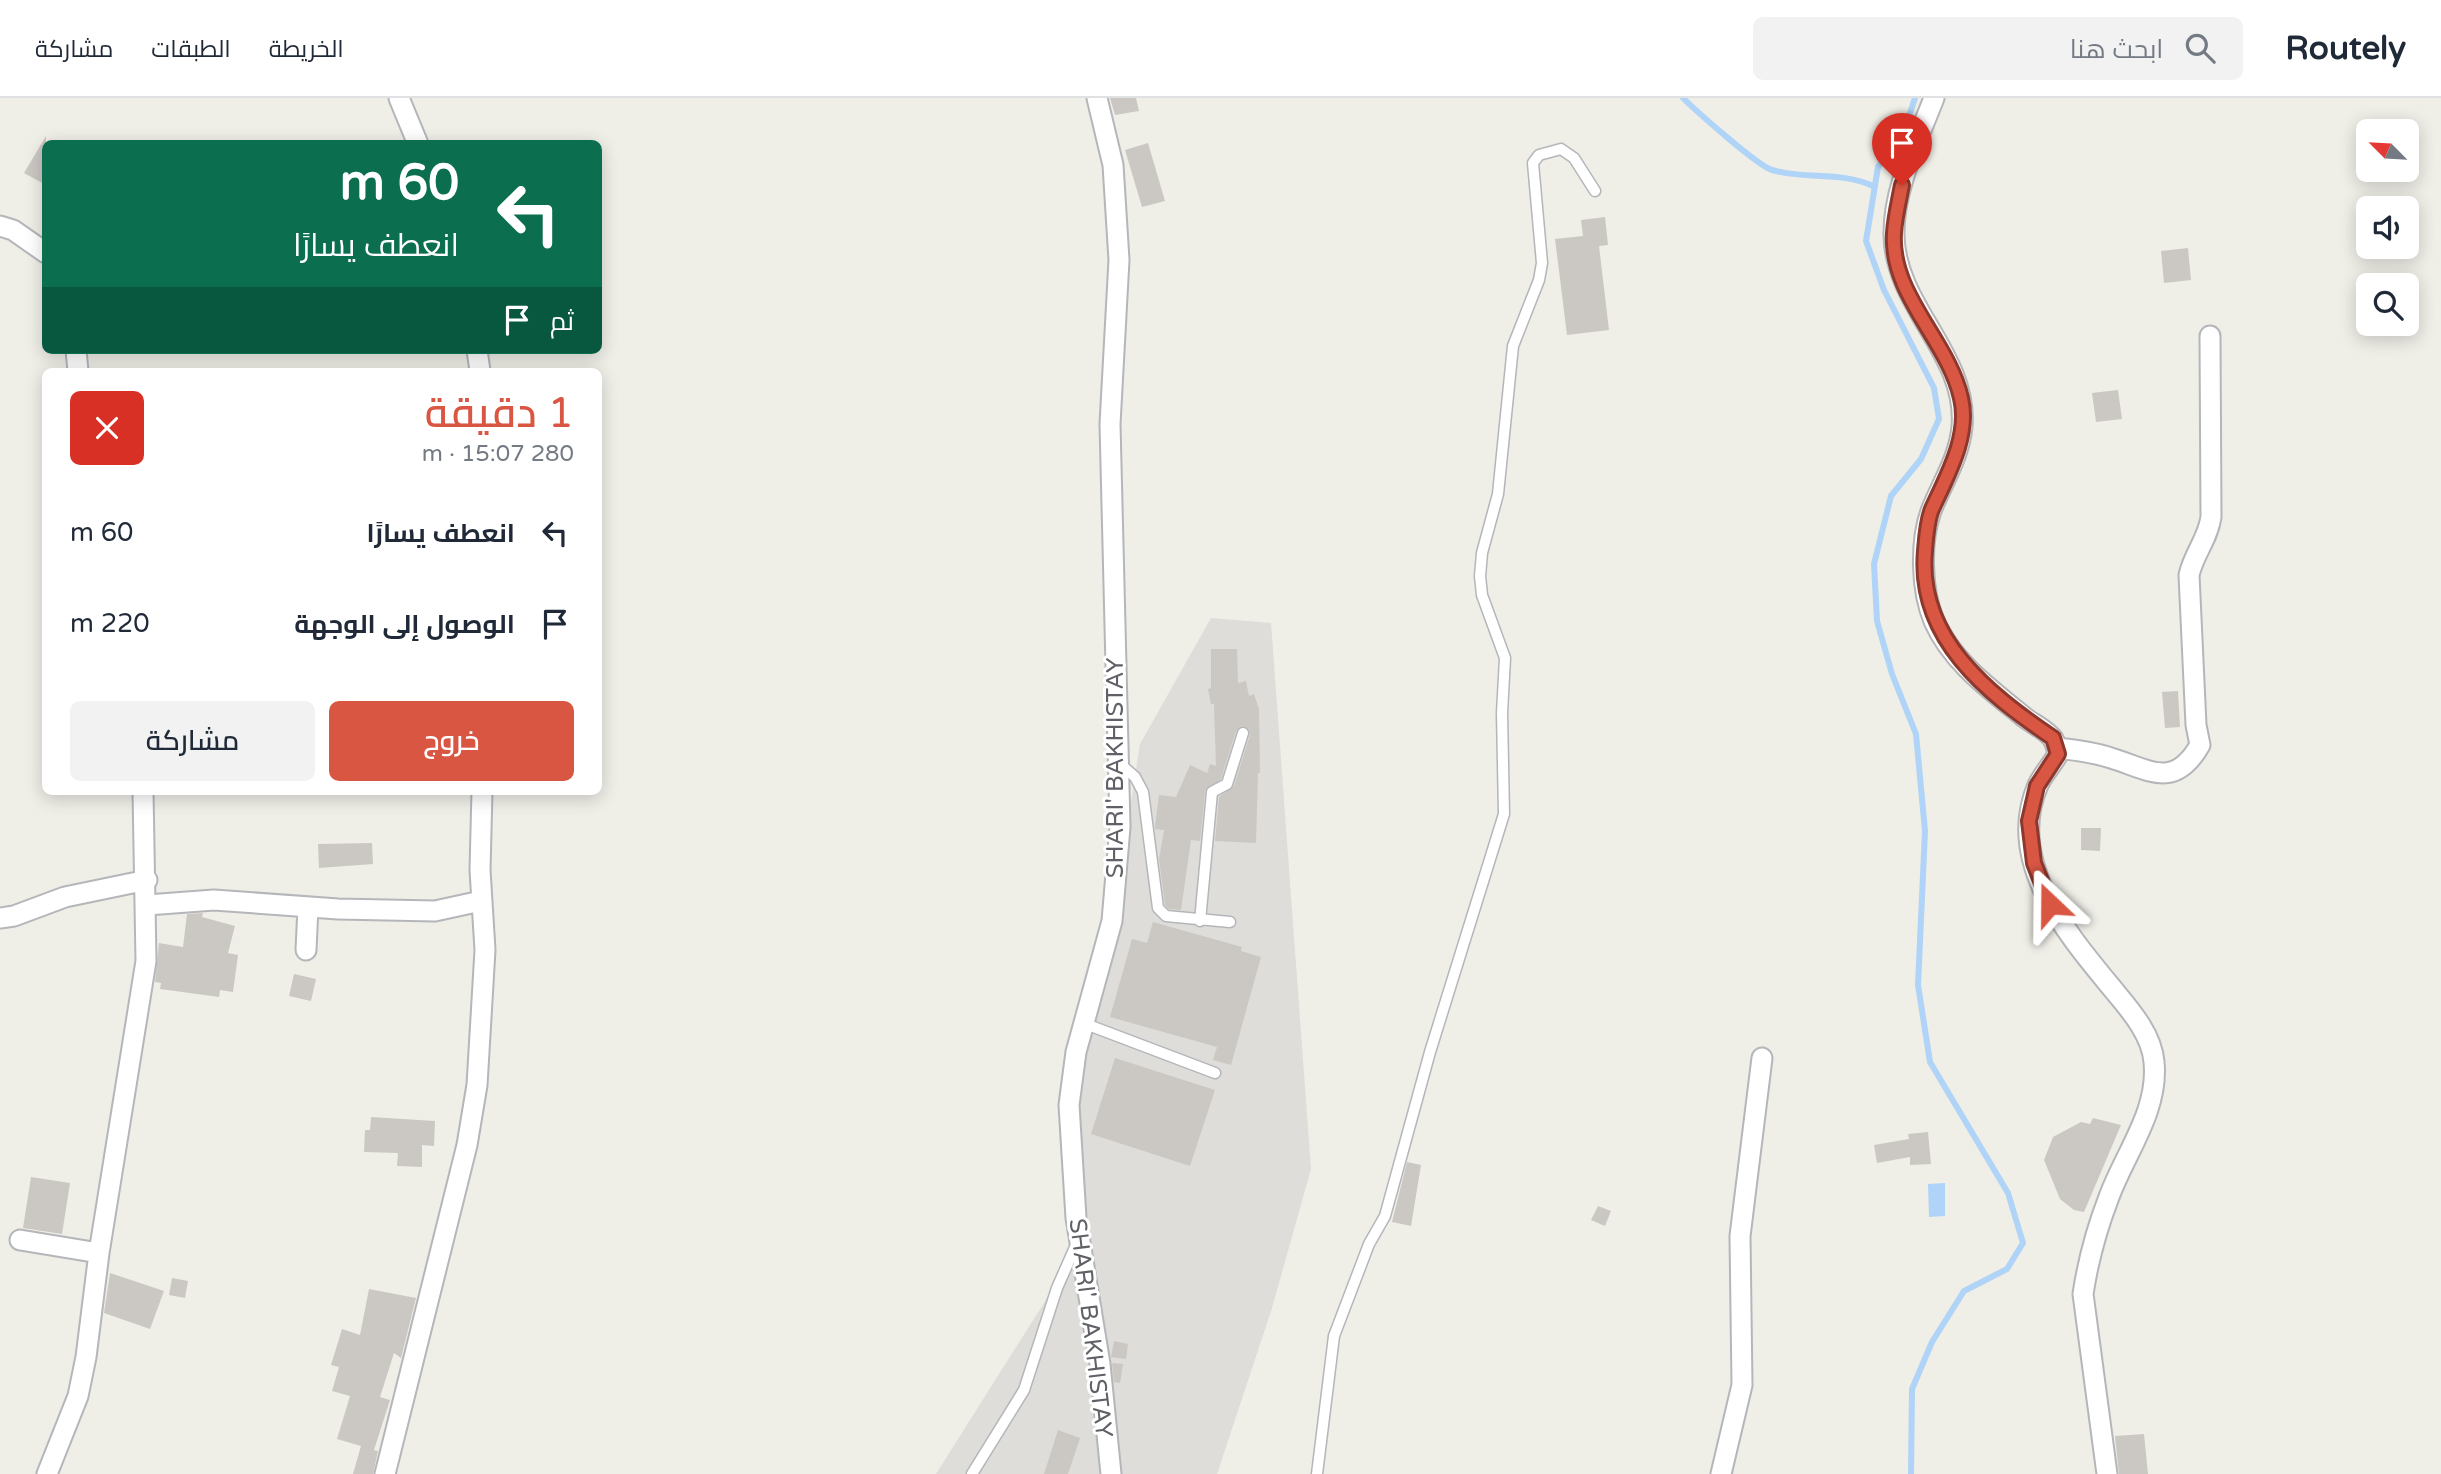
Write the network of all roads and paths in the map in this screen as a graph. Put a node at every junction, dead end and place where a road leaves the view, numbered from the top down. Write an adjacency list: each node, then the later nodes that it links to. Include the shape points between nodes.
1 (399, 98): 4 (street)
2 (1097, 98): 11 (street, SHARI' BAKHISTAY, via 1113,165 1119,260 1110,424)
3 (1934, 98): 10 (street, via 1902,185 1894,234 1908,293 1939,345 1962,401 1962,429 1954,459 1931,512 1924,567 1927,595 1934,619 1958,659 2053,738)
4 (416, 140)
5 (1595, 191): 32 (lane, via 1574,158 1560,149 1539,155 1533,163 1542,263 1513,346 1498,494 1480,576 1505,658 1504,814 1385,1216 1369,1244 1334,1336)
6 (0, 226): 7 (street)
7 (42, 250)
8 (2210, 335): 10 (street, via 2211,517 2189,575 2200,745 2190,761 2175,772 2156,774 2112,758)
9 (1243, 733): 19 (lane, via 1227,784 1212,792)
10 (2057, 748): 34 (street, via 2055,761 2037,786 2029,821 2040,885 2082,951 2133,1013 2155,1065 2151,1102 2109,1195 2083,1294)
11 (1118, 763): 19 (lane, via 1135,777 1143,792 1158,908 1166,916); 22 (street, SHARI' BAKHISTAY, via 1120,827 1112,921)
12 (144, 795): 14 (street)
13 (482, 795): 15 (street)
14 (147, 880): 16 (street); 18 (street, via 65,897)
15 (481, 901): 17 (street, via 435,911); 30 (street, via 485,950 473,1109)
16 (147, 905): 17 (street, via 214,900); 27 (street, via 146,961)
17 (308, 907): 21 (street)
18 (0, 918)
19 (1200, 921): 20 (lane)
20 (1230, 922)
21 (306, 950)
22 (1083, 1023): 24 (lane); 25 (street, SHARI' BAKHISTAY, via 1069,1105)
23 (1762, 1058): 33 (street, via 1740,1236 1742,1385)
24 (1215, 1073)
25 (1079, 1238): 28 (lane, via 1057,1288 1024,1390); 31 (street, SHARI' BAKHISTAY, via 1100,1364)
26 (20, 1240): 27 (street)
27 (99, 1253): 29 (street, via 78,1396)
28 (975, 1471)
29 (47, 1474)
30 (385, 1474)
31 (1111, 1474)
32 (1317, 1474)
33 (1721, 1474)
34 (2107, 1474)

